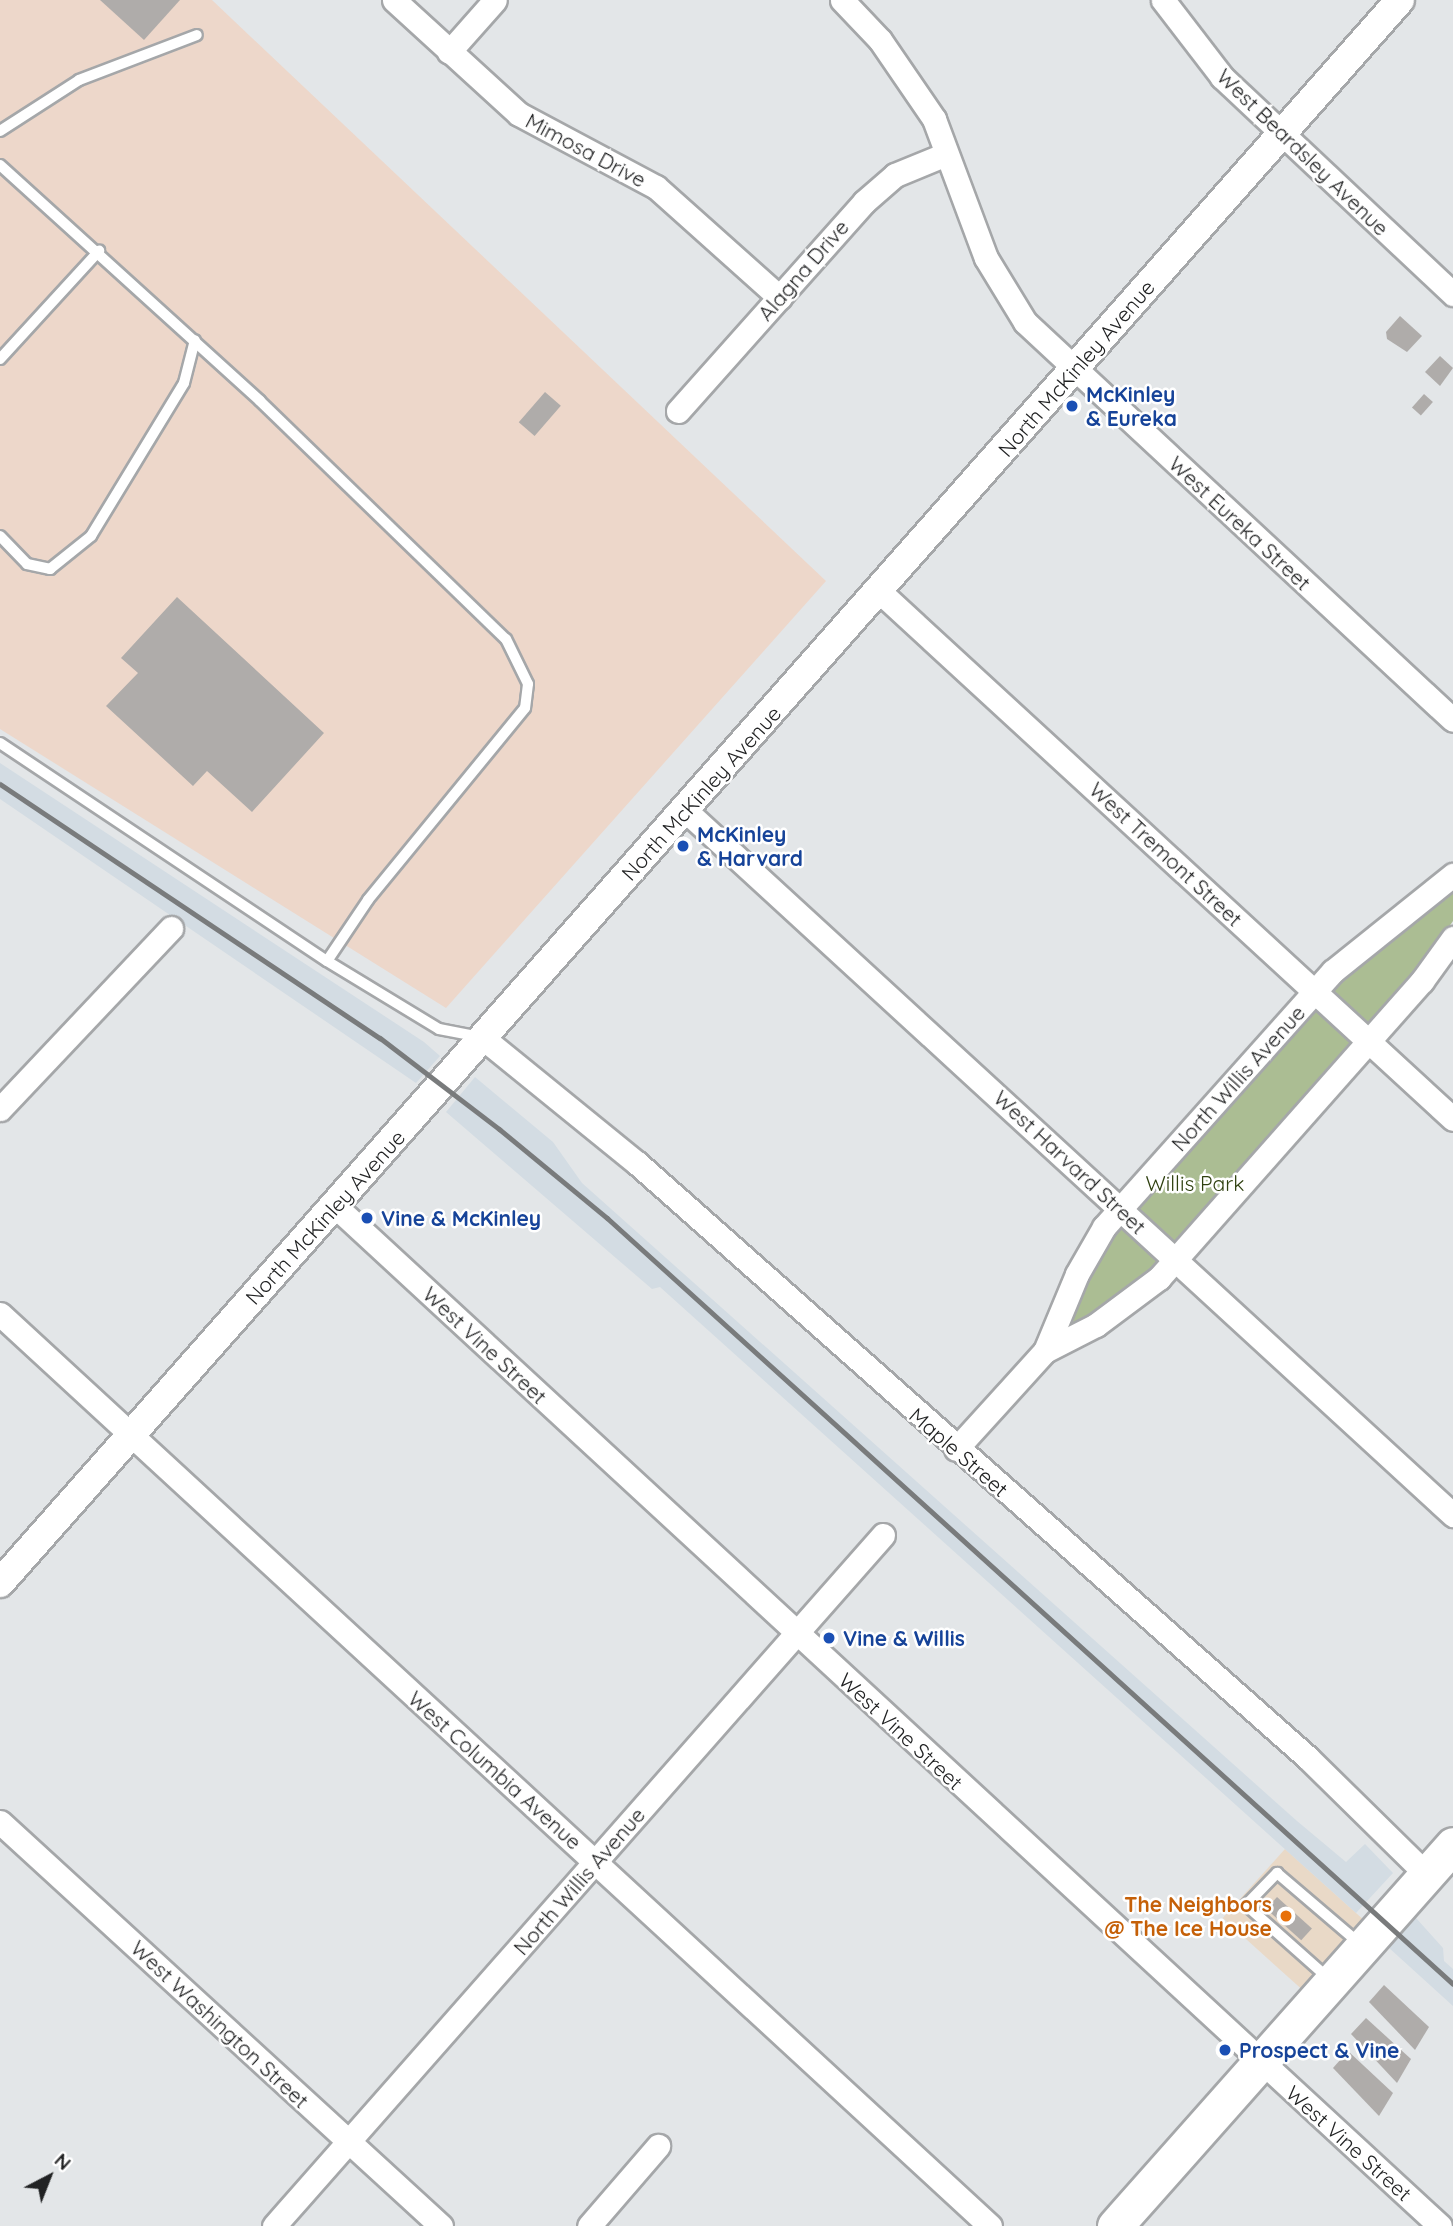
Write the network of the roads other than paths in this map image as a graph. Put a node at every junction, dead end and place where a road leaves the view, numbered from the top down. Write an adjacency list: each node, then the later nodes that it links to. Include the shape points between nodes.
1 (394, 0): 7 (street, Mimosa Drive)
2 (495, 0): 7 (street)
3 (842, 0): 10 (street, West Eureka Street, via 905,72 934,119)
4 (1163, 0): 9 (street, West Beardsley Avenue, via 1222,77)
5 (1400, 0): 9 (street, North McKinley Avenue)
6 (197, 35): 8 (lane, via 79,80)
7 (449, 52): 14 (street, Mimosa Drive, via 519,114 656,187)
8 (0, 131)
9 (1281, 133): 13 (street, West Beardsley Avenue); 17 (street, North McKinley Avenue)
10 (946, 154): 14 (street, Alagna Drive, via 883,184); 17 (street, West Eureka Street, via 1005,296)
11 (0, 165): 12 (lane)
12 (99, 251): 15 (lane); 16 (lane)
13 (1453, 294)
14 (780, 298): 18 (street, Alagna Drive)
15 (195, 340): 19 (lane, via 184,383 91,537 50,569 27,565); 27 (lane, via 506,639 528,684 525,708 368,900)
16 (0, 359)
17 (1075, 370): 20 (street, North McKinley Avenue); 21 (street, West Eureka Street)
18 (678, 411)
19 (0, 536)
20 (879, 591): 23 (street, North McKinley Avenue); 28 (street, West Tremont Street)
21 (1453, 720)
22 (0, 743): 27 (lane)
23 (685, 810): 29 (street, North McKinley Avenue); 34 (street, West Harvard Street)
24 (1453, 875): 28 (street, North Willis Avenue)
25 (171, 928): 31 (street)
26 (1453, 938): 30 (street, North Willis Avenue)
27 (327, 961): 29 (lane, via 439,1030)
28 (1315, 991): 30 (street, West Tremont Street); 34 (street, North Willis Avenue)
29 (483, 1038): 33 (street, North McKinley Avenue); 39 (street, Maple Street, via 637,1163)
30 (1369, 1042): 32 (street, West Tremont Street); 35 (street, North Willis Avenue)
31 (0, 1109)
32 (1453, 1119)
33 (334, 1205): 38 (street, North McKinley Avenue); 43 (street, West Vine Street)
34 (1121, 1209): 35 (street, West Harvard Street); 37 (street, North Willis Avenue, via 1089,1251)
35 (1175, 1260): 37 (street, North Willis Avenue, via 1096,1325); 40 (street, West Harvard Street)
36 (0, 1314): 38 (street, West Columbia Avenue)
37 (1045, 1351): 39 (street, North Willis Avenue)
38 (132, 1437): 42 (street, North McKinley Avenue); 46 (street, West Columbia Avenue)
39 (956, 1449): 47 (street, Maple Street, via 1308,1758)
40 (1453, 1515)
41 (883, 1535): 43 (street, North Willis Avenue)
42 (0, 1583)
43 (796, 1633): 46 (street, North Willis Avenue); 50 (street, West Vine Street)
44 (0, 1822): 51 (street, West Washington Street)
45 (1453, 1845): 47 (main road)
46 (596, 1863): 51 (street, North Willis Avenue); 56 (street, West Columbia Avenue)
47 (1427, 1875): 48 (main road)
48 (1363, 1946): 49 (main road); 49 (lane, via 1277,1873 1246,1905)
49 (1332, 1982): 50 (main road)
50 (1260, 2062): 57 (main road); 58 (street, West Vine Street)
51 (349, 2142): 53 (street, North Willis Avenue); 54 (street, West Washington Street)
52 (658, 2146): 55 (street)
53 (274, 2226)
54 (441, 2226)
55 (589, 2226)
56 (990, 2226)
57 (1115, 2226)
58 (1440, 2226)

